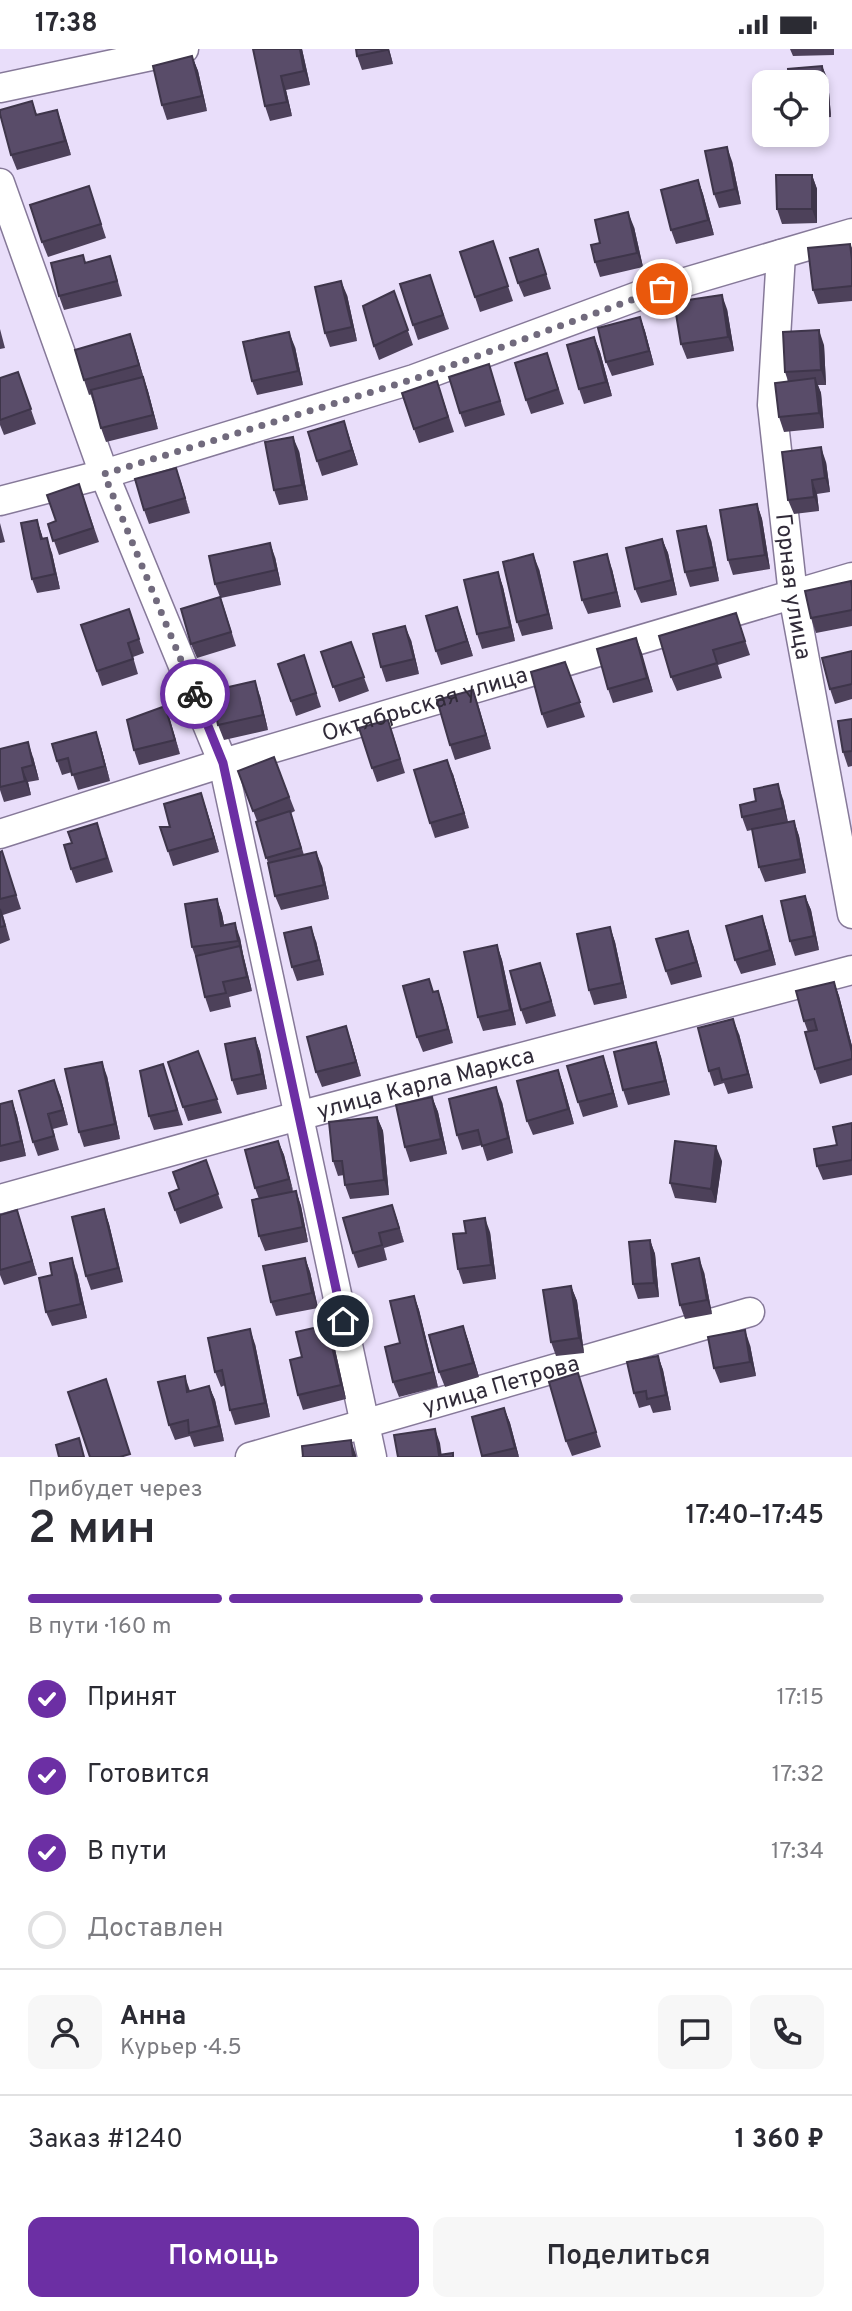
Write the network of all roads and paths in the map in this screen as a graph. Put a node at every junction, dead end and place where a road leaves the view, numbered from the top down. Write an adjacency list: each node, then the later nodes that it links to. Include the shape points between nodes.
1 (184, 49): 2 (street)
2 (0, 88)
3 (0, 183): 6 (street)
4 (852, 233): 5 (street)
5 (780, 254): 6 (street, via 638,296 414,379); 9 (street, Горная улица, via 772,405)
6 (104, 474): 7 (street); 10 (street)
7 (0, 501)
8 (852, 577): 9 (street, Октябрьская улица)
9 (793, 595): 10 (street, Октябрьская улица); 12 (street, Горная улица)
10 (223, 763): 11 (street, Октябрьская улица); 14 (street)
11 (0, 834)
12 (852, 914)
13 (852, 970): 14 (street, улица Карла Маркса)
14 (298, 1116): 15 (street, улица Карла Маркса); 17 (street)
15 (0, 1199)
16 (750, 1312): 17 (street, улица Петрова)
17 (365, 1424): 18 (street, улица Петрова); 19 (street)
18 (250, 1457)
19 (372, 1457)

